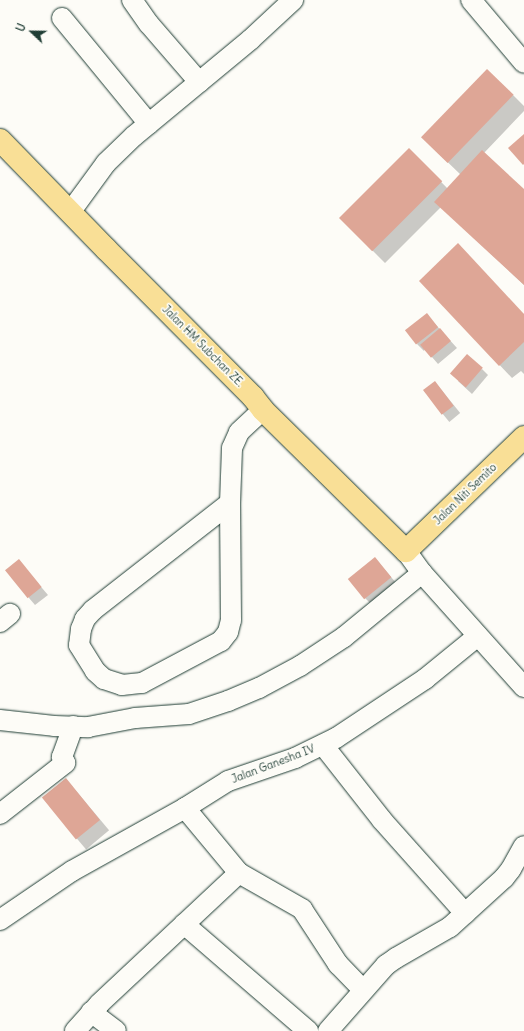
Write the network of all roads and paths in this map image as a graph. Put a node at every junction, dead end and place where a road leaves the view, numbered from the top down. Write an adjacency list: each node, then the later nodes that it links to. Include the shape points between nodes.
1 (132, 0): 6 (street)
2 (293, 0): 6 (street)
3 (471, 0): 5 (street)
4 (62, 18): 7 (street)
5 (524, 63)
6 (199, 82): 7 (street)
7 (149, 124): 9 (street, via 106,163)
8 (0, 140): 9 (main road, Jalan HM Subchan ZE.)
9 (70, 211): 10 (main road, Jalan HM Subchan ZE.)
10 (263, 410): 12 (street, via 234,440); 13 (main road, Jalan HM Subchan ZE.)
11 (524, 437): 13 (main road, Jalan Niti Semito)
12 (230, 503): 12 (street, via 93,610 85,619 79,645 95,671 104,679 122,685 142,684 225,637 231,620)
13 (406, 551): 14 (street)
14 (422, 573): 15 (street); 18 (street, via 344,637 300,666 259,688 189,714 135,718 88,727)
15 (478, 636): 16 (street); 19 (street, Jalan Ganesha IV, via 425,679)
16 (524, 687)
17 (0, 720): 18 (street)
18 (73, 726): 21 (street, via 62,757 65,763)
19 (323, 745): 20 (street, Jalan Ganesha IV, via 295,758 228,781); 24 (street, via 382,820)
20 (185, 808): 23 (street); 25 (street, Jalan Ganesha IV, via 72,872)
21 (0, 814)
22 (524, 846): 24 (street, via 504,878)
23 (239, 873): 26 (street); 27 (street, via 302,909 338,964)
24 (465, 913): 27 (street, via 450,927 403,953)
25 (0, 920)
26 (184, 924): 28 (street); 31 (street)
27 (363, 990): 32 (street)
28 (92, 1012): 29 (street); 30 (street)
29 (75, 1031)
30 (116, 1031)
31 (308, 1031)
32 (328, 1031)

